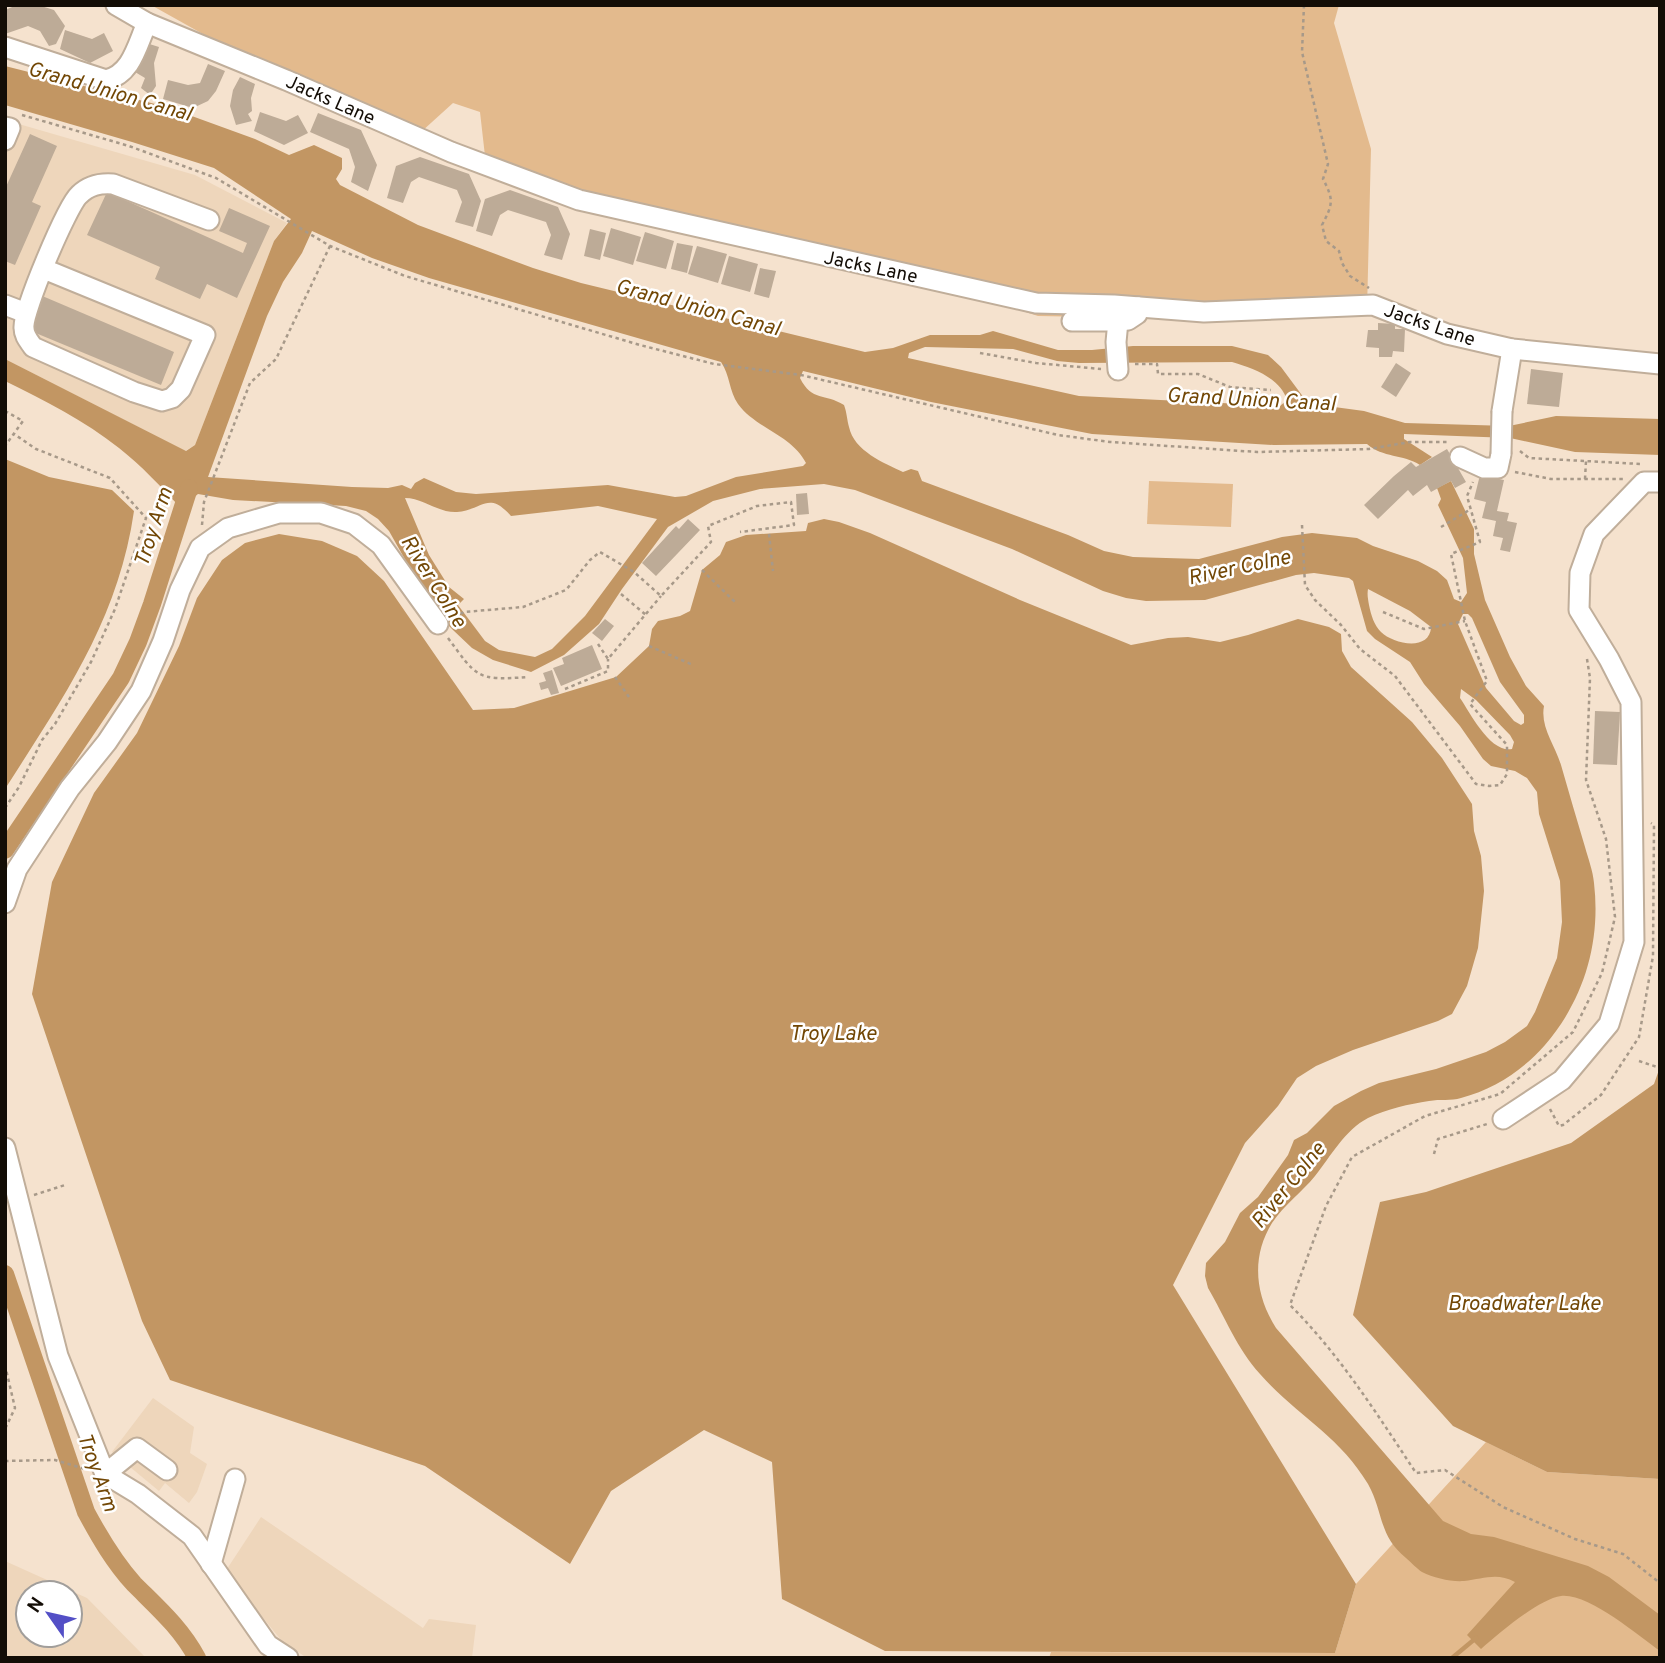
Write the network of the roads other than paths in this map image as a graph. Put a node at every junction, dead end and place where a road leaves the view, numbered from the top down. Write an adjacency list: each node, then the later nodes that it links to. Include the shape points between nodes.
1 (116, 5): 2 (street, Jacks Lane)
2 (146, 23): 3 (street, via 128,67 106,80); 9 (street, Jacks Lane, via 451,152 579,200 1036,303)
3 (5, 47)
4 (12, 120): 5 (street)
5 (5, 140)
6 (209, 220): 7 (street, via 101,183 78,195 69,207)
7 (44, 269): 10 (street); 10 (street, via 205,335 181,389 162,401 33,347 23,327)
8 (5, 305): 10 (street)
9 (1138, 307): 12 (street, via 1138,314); 13 (street, Jacks Lane, via 1204,312 1373,305 1447,334)
10 (26, 313)
11 (1072, 321): 12 (street)
12 (1118, 321): 15 (street)
13 (1512, 349): 14 (street, Jacks Lane); 16 (street, bridge, via 1493,463)
14 (1660, 365)
15 (1118, 366)
16 (1458, 450)
17 (1650, 476): 20 (street, via 1594,534 1580,573 1578,610 1631,702 1634,942 1609,1024 1562,1080)
18 (438, 624): 19 (street, via 382,545 354,524 321,513 279,513 228,528 200,548 141,691 17,869)
19 (5, 903)
20 (1503, 1119)
21 (5, 1148): 23 (street, via 58,1356)
22 (167, 1470): 23 (street, via 137,1448)
23 (106, 1474): 25 (street, via 191,1536)
24 (235, 1479): 25 (street)
25 (211, 1564): 26 (street, via 268,1645)
26 (288, 1658)

